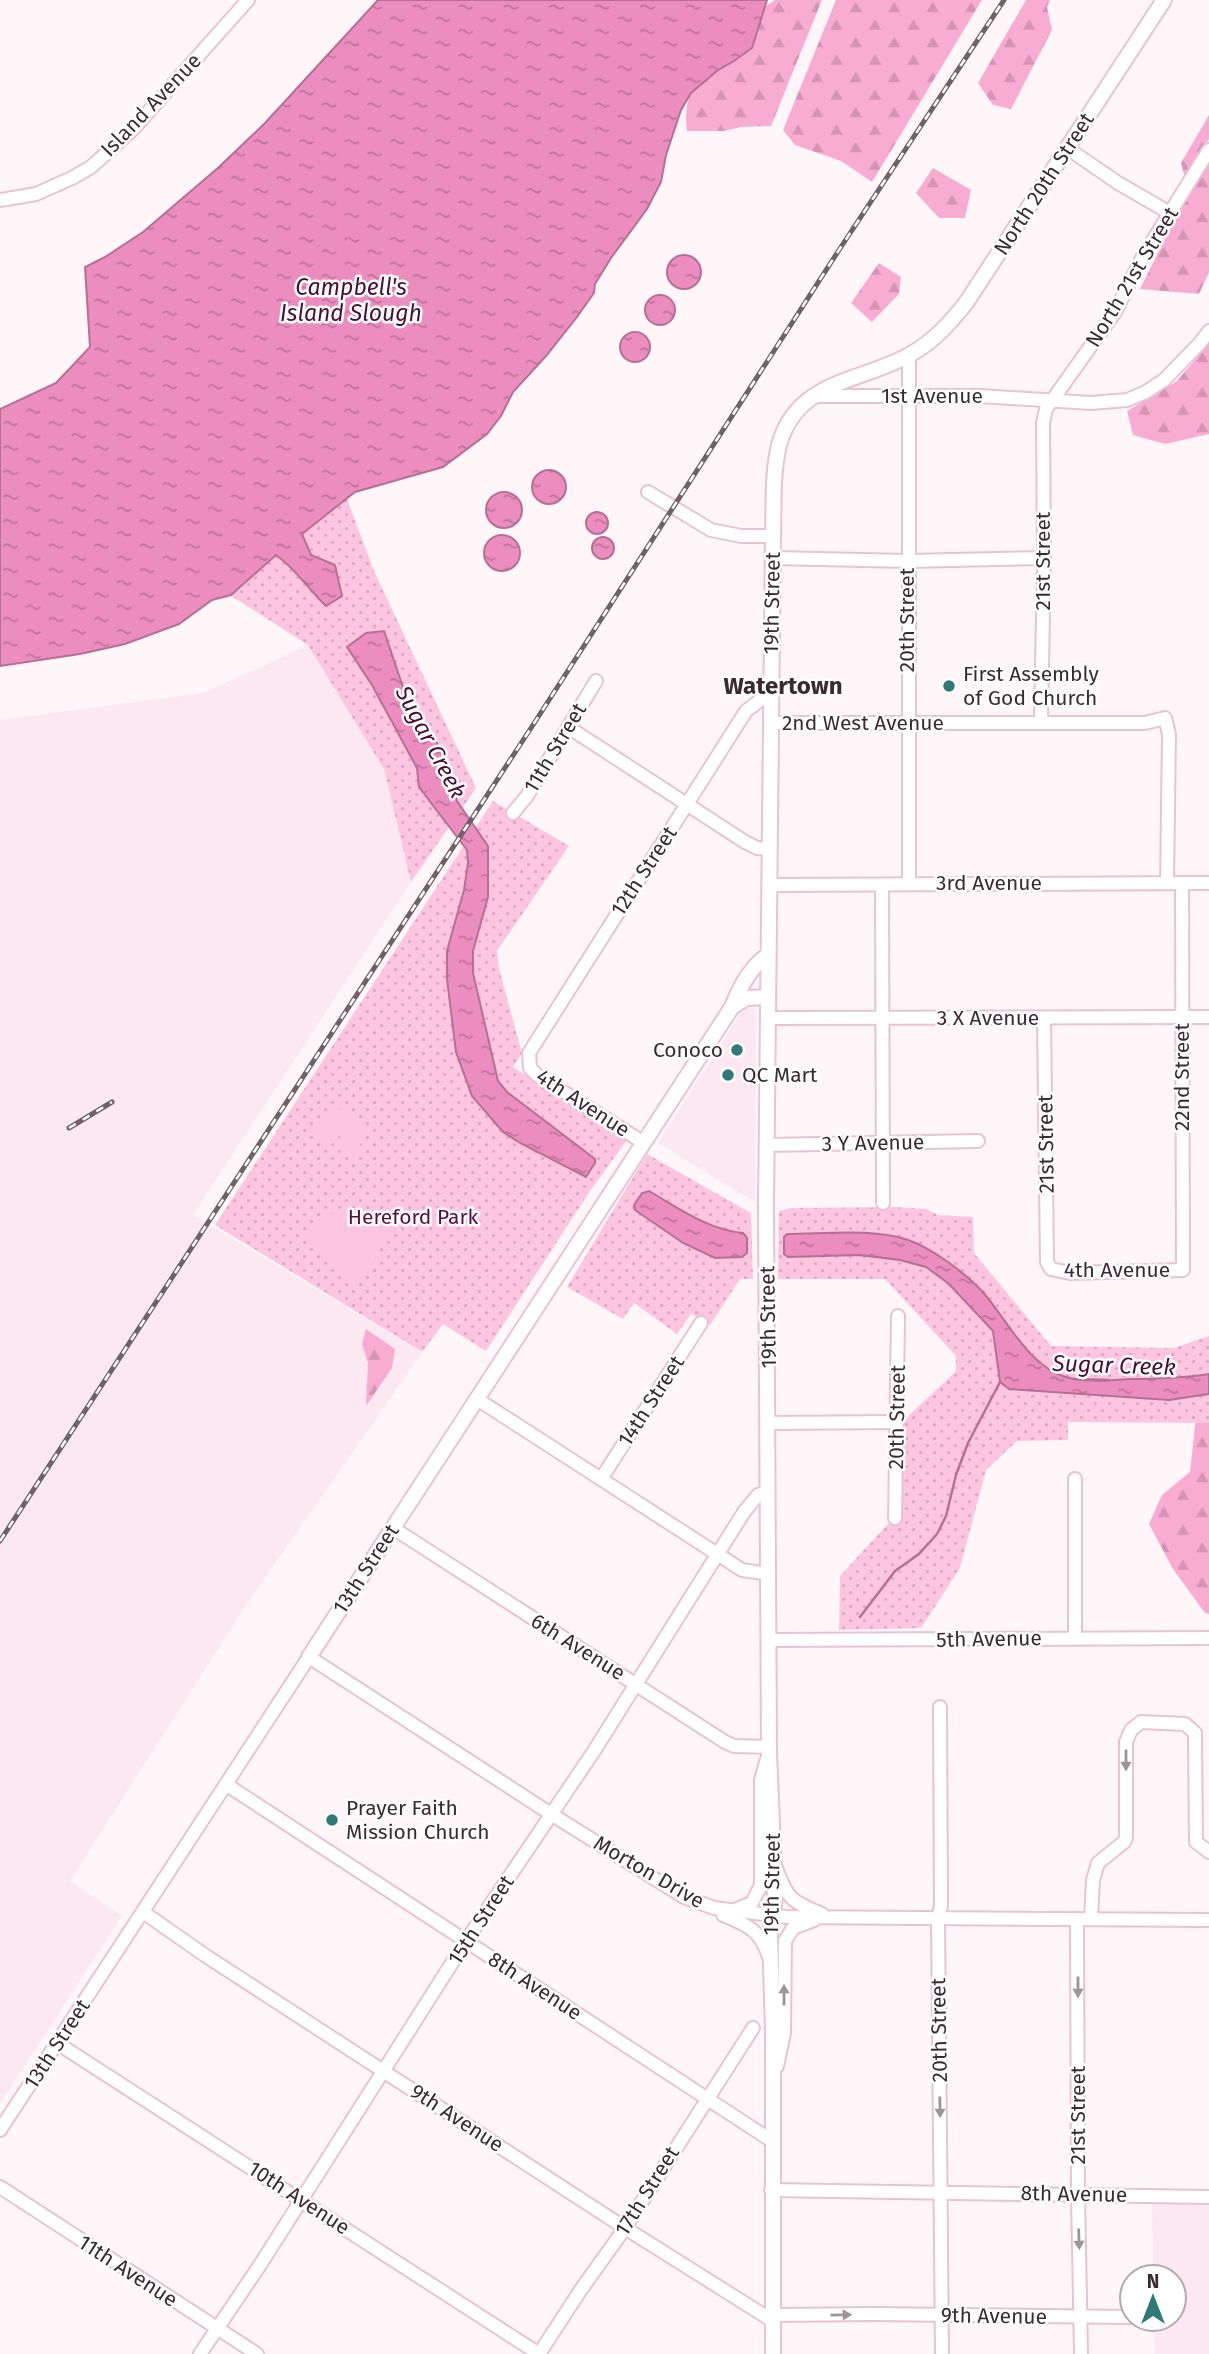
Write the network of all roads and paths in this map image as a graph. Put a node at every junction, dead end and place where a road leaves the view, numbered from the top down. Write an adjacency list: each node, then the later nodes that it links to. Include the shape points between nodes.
1 (248, 0): 5 (street, Island Avenue, via 134,128 91,167 36,194)
2 (1164, 0): 3 (main road, North 20th Street)
3 (1067, 148): 6 (street); 8 (main road, North 20th Street, via 966,303 935,338)
4 (1209, 150): 6 (street, North 21st Street)
5 (0, 200)
6 (1170, 213): 11 (street, North 21st Street, via 1115,312)
7 (1209, 331): 11 (street, 1st Avenue, via 1178,367 1146,392 1112,402)
8 (909, 356): 9 (main road, 19th Street); 10 (street, 20th Street)
9 (812, 396): 10 (street, 1st Avenue); 13 (main road, 19th Street, via 792,417 779,445)
10 (908, 396): 11 (street, 1st Avenue); 16 (street, 20th Street)
11 (1051, 401): 15 (street, 21st Street, via 1043,424)
12 (648, 492): 13 (street, via 711,530)
13 (773, 536): 14 (main road, 19th Street)
14 (773, 558): 16 (street); 18 (main road, 19th Street)
15 (1044, 558): 16 (street); 20 (street, 21st Street)
16 (908, 561): 19 (street, 20th Street)
17 (596, 681): 22 (street, 11th Street)
18 (771, 692): 21 (main road, 19th Street); 23 (street, 12th Street, via 746,711)
19 (907, 722): 20 (street, 2nd West Avenue); 21 (street, 2nd West Avenue); 30 (street, 20th Street)
20 (1041, 722): 26 (street, 2nd West Avenue, via 1145,723 1165,718 1169,734)
21 (771, 723): 25 (main road, 19th Street)
22 (568, 726): 23 (street); 24 (street, 11th Street)
23 (687, 804): 25 (street, via 748,844); 40 (street, 12th Street)
24 (513, 813)
25 (769, 849): 31 (main road, 19th Street)
26 (1167, 883): 27 (street, 3rd Avenue); 30 (street, 3rd Avenue)
27 (1182, 883): 28 (street, 3rd Avenue); 36 (street, 22nd Street)
28 (1209, 883)
29 (882, 884): 30 (street, 3rd Avenue); 31 (street, 3rd Avenue); 35 (street)
30 (909, 884)
31 (769, 885): 32 (main road, 19th Street)
32 (768, 955): 33 (main road, 19th Street); 34 (main road, 13th Street, via 758,961)
33 (768, 997): 34 (main road, via 746,998); 38 (main road, 19th Street)
34 (732, 1007): 42 (main road, 13th Street)
35 (883, 1017): 38 (street, 3 X Avenue); 39 (street, 3 X Avenue); 43 (street)
36 (1182, 1017): 37 (street, 3 X Avenue); 39 (street, 3 X Avenue); 47 (street, 22nd Street)
37 (1209, 1017)
38 (768, 1018): 44 (main road, 19th Street)
39 (1044, 1018): 46 (street, 21st Street, via 1047,1262)
40 (528, 1059): 42 (street, 4th Avenue, via 537,1074)
41 (978, 1141): 43 (street, 3 Y Avenue)
42 (644, 1143): 50 (main road, 13th Street)
43 (882, 1143): 44 (street, 3 Y Avenue); 45 (street)
44 (767, 1145): 52 (main road, 19th Street)
45 (883, 1203)
46 (1051, 1269): 47 (street, 4th Avenue, via 1070,1273)
47 (1183, 1270)
48 (898, 1316): 51 (street, 20th Street)
49 (701, 1323): 53 (street, 14th Street)
50 (477, 1399): 53 (street); 57 (main road, 13th Street)
51 (897, 1422): 52 (street); 56 (street, 20th Street)
52 (768, 1423): 55 (main road, 19th Street)
53 (601, 1479): 58 (street)
54 (1075, 1479): 60 (street)
55 (768, 1492): 58 (street, 15th Street, via 754,1498); 59 (main road, 19th Street)
56 (895, 1518)
57 (393, 1528): 63 (main road, 13th Street); 64 (street, 6th Avenue)
58 (719, 1556): 59 (street, via 742,1570); 64 (street, 15th Street)
59 (769, 1574): 62 (main road, 19th Street)
60 (1075, 1637): 61 (street, 5th Avenue); 62 (street, 5th Avenue)
61 (1209, 1638)
62 (769, 1640): 66 (main road, 19th Street)
63 (309, 1657): 67 (street, 13th Street); 68 (street, Morton Drive)
64 (636, 1684): 66 (street, 6th Avenue, via 725,1742); 68 (street, 15th Street)
65 (940, 1707): 76 (street, 20th Street)
66 (769, 1750): 70 (main road, 19th Street); 72 (street, via 761,1780 760,1890 748,1906)
67 (227, 1785): 73 (street, 13th Street); 79 (street, 8th Avenue)
68 (551, 1814): 71 (street, Morton Drive); 79 (street, 15th Street)
69 (1209, 1852): 77 (street, 21st Street, one-way to 77, via 1196,1842 1195,1733 1185,1724 1135,1725 1128,1736 1126,1838 1098,1863)
70 (775, 1863): 74 (main road, 19th Street); 75 (street, via 792,1901)
71 (701, 1905): 72 (street, Morton Drive); 80 (street, via 751,1928 765,1945)
72 (729, 1911): 74 (street, Morton Drive)
73 (143, 1912): 82 (street, 13th Street); 83 (street, 9th Avenue)
74 (773, 1914): 75 (street, Morton Drive); 80 (main road, 19th Street)
75 (827, 1917): 76 (street, Morton Drive); 84 (street, one-way to 75, via 784,2033 785,1941 793,1928)
76 (938, 1917): 77 (street, Morton Drive); 90 (street, 20th Street, one-way to 90)
77 (1084, 1919): 78 (street, Morton Drive); 91 (street, 21st Street, one-way to 91)
78 (1209, 1920)
79 (466, 1941): 83 (street, 15th Street); 85 (street, 8th Avenue)
80 (771, 1963): 84 (main road, 19th Street)
81 (753, 2028): 85 (street, 17th Street)
82 (57, 2043): 86 (street, 13th Street); 93 (street, 10th Avenue)
83 (385, 2070): 93 (street, 15th Street); 94 (street, 9th Avenue)
84 (772, 2087): 87 (main road, 19th Street)
85 (706, 2097): 87 (street, 8th Avenue); 94 (street, 17th Street)
86 (0, 2130)
87 (772, 2141): 89 (main road, 19th Street)
88 (0, 2187): 99 (street, 11th Avenue)
89 (772, 2190): 90 (street, 8th Avenue); 98 (main road, 19th Street)
90 (941, 2192): 91 (street, 8th Avenue); 95 (street, 20th Street)
91 (1078, 2194): 92 (street, 8th Avenue); 96 (street, 21st Street, one-way to 96)
92 (1209, 2197)
93 (302, 2200): 99 (street, 15th Street); 102 (street, 10th Avenue)
94 (625, 2228): 98 (street, 9th Avenue); 102 (street, 17th Street)
95 (942, 2316): 96 (street, 9th Avenue); 98 (street, 9th Avenue, one-way to 95); 104 (street, 20th Street)
96 (1082, 2317): 97 (street, 9th Avenue); 105 (street, 21st Street)
97 (1118, 2317)
98 (773, 2318): 103 (main road, 19th Street)
99 (217, 2328): 100 (street, 15th Street); 101 (street, 11th Avenue)
100 (200, 2354)
101 (257, 2354)
102 (539, 2354)
103 (773, 2354)
104 (942, 2354)
105 (1082, 2354)

